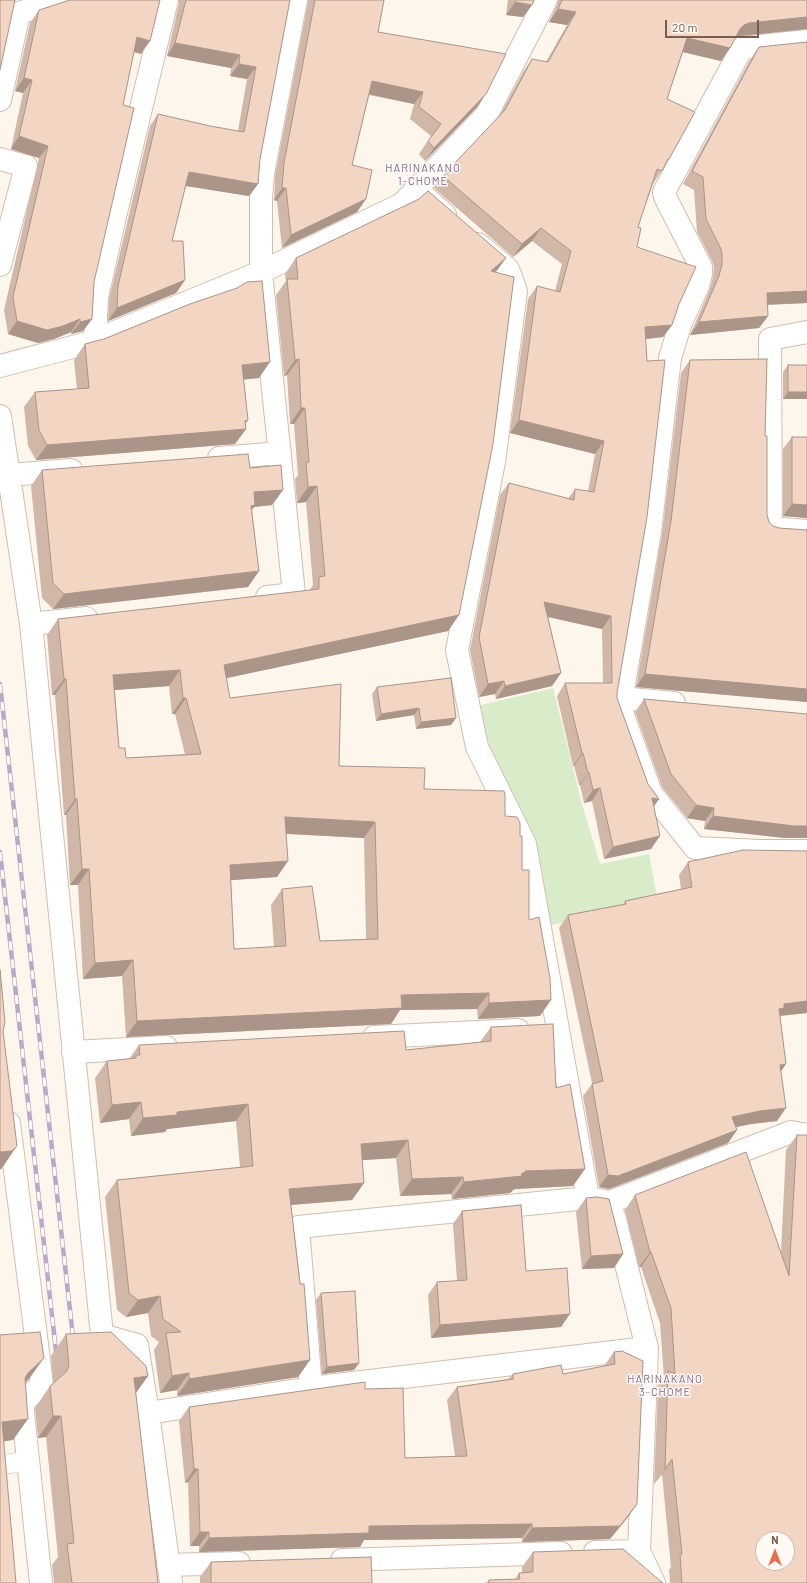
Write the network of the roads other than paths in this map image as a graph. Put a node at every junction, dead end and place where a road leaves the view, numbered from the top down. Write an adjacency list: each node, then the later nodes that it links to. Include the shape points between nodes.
1 (60, 0): 6 (street, via 19,13)
2 (167, 0): 12 (street, via 97,297)
3 (296, 0): 10 (street, via 262,174)
4 (546, 0): 8 (street, via 487,114)
5 (807, 41): 23 (street, via 742,48 664,192 701,267 701,274 681,322 670,358 650,532)
6 (0, 100)
7 (0, 159): 9 (street, via 26,166)
8 (414, 191): 10 (street, via 402,204); 26 (street, via 425,197 508,269 516,291 494,462 457,650 477,747 524,844)
9 (0, 265)
10 (261, 272): 12 (street); 15 (street)
11 (807, 332): 19 (street, via 770,340 770,347 771,528)
12 (95, 340): 13 (street)
13 (0, 366)
14 (0, 416): 18 (street)
15 (280, 453): 16 (street); 20 (street, via 294,594)
16 (200, 460)
17 (88, 468): 18 (street)
18 (9, 475): 22 (street)
19 (807, 531)
20 (248, 600)
21 (109, 615): 22 (street)
22 (31, 624): 29 (street)
23 (621, 698): 24 (street); 25 (street, via 620,707 651,793 696,848)
24 (691, 704)
25 (807, 851)
26 (556, 1028): 27 (street); 33 (street)
27 (351, 1038)
28 (184, 1046): 29 (street)
29 (74, 1052): 37 (street, via 102,1335 137,1345)
30 (7, 1106): 32 (street)
31 (807, 1134): 34 (street, via 791,1132)
32 (8, 1184): 38 (street, via 42,1384 22,1403)
33 (588, 1198): 34 (street); 36 (street, via 298,1226)
34 (610, 1202): 35 (street)
35 (647, 1348): 36 (street); 40 (street)
36 (311, 1388): 37 (street)
37 (148, 1413): 43 (street)
38 (28, 1462): 39 (street); 44 (street)
39 (0, 1464)
40 (639, 1551): 41 (street); 45 (street)
41 (320, 1561)
42 (256, 1563): 43 (street)
43 (170, 1574)
44 (41, 1583)
45 (654, 1583)

